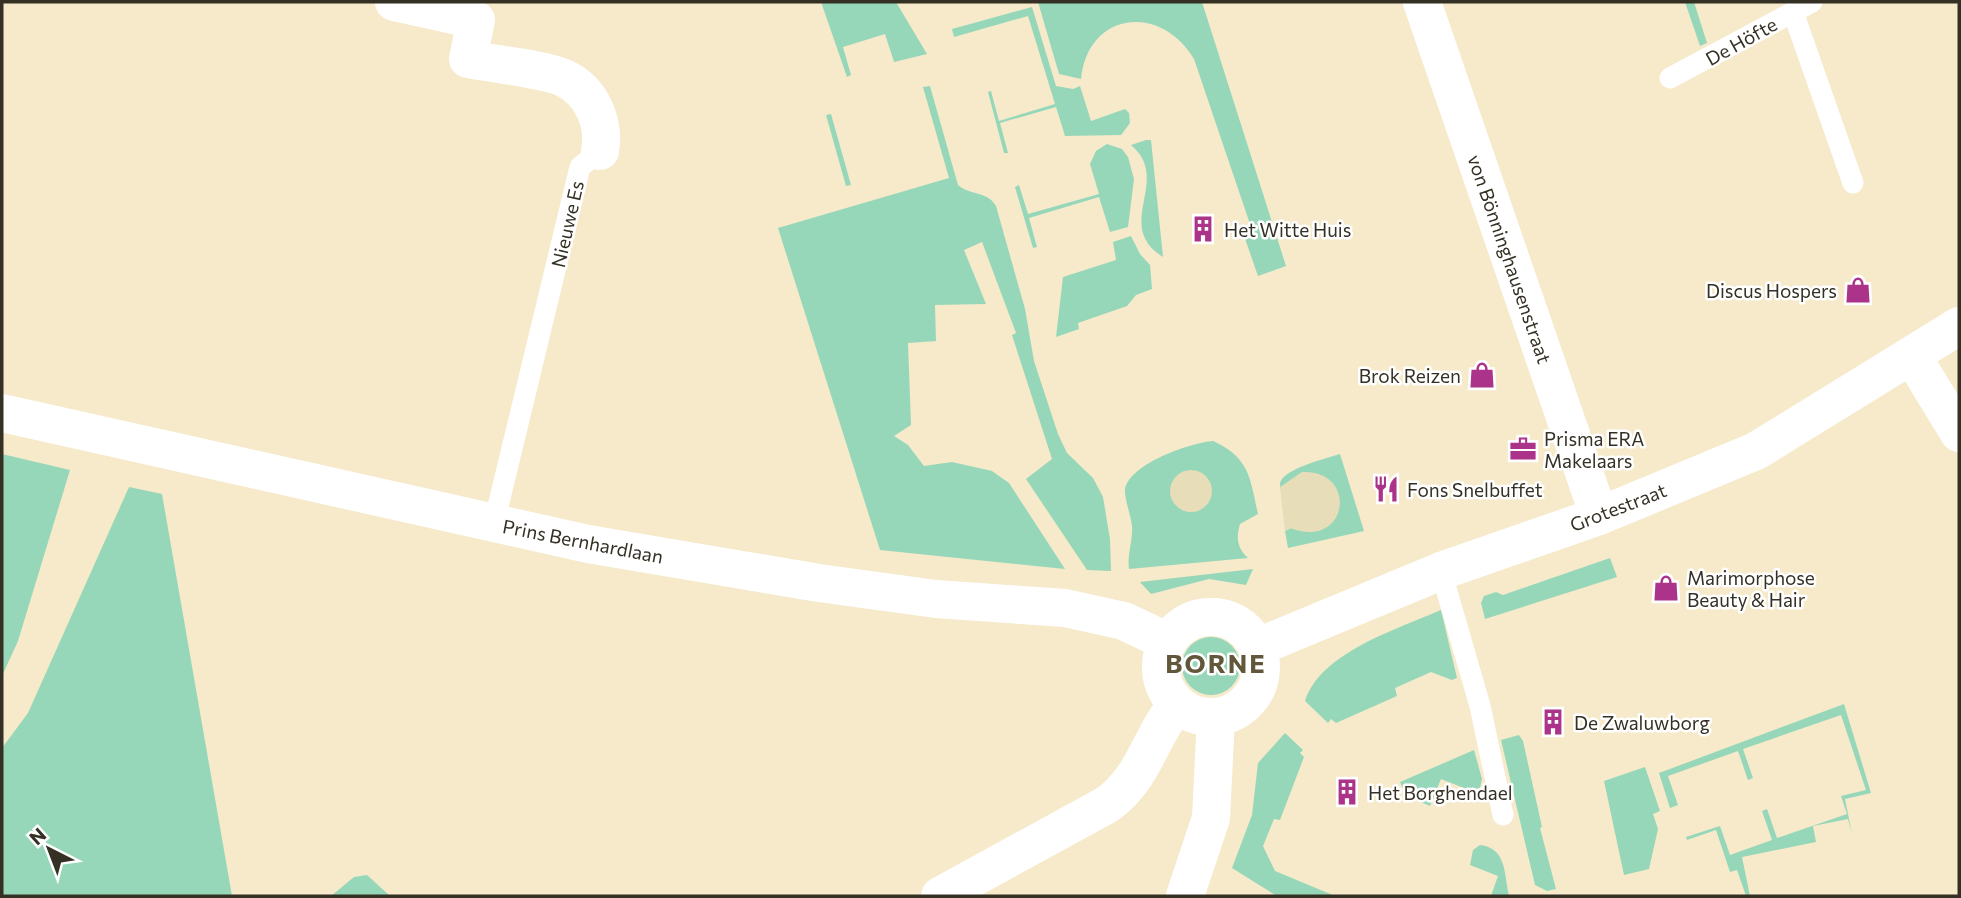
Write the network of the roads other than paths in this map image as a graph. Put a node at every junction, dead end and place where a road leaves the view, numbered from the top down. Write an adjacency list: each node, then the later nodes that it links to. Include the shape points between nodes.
1 (394, 2): 5 (street, Nieuwe Es, via 476,20 468,59 564,78 598,114 603,134)
2 (1422, 2): 11 (street, von Bönninghausenstraat)
3 (1803, 7): 4 (lane, De Höfte); 6 (lane)
4 (1670, 78)
5 (600, 151): 12 (lane, Nieuwe Es, via 580,167)
6 (1853, 183)
7 (1959, 326): 8 (street, Grotestraat)
8 (1912, 356): 10 (street); 11 (street, Grotestraat, via 1756,451)
9 (2, 413): 12 (street, Prins Bernhardlaan)
10 (1959, 433)
11 (1599, 516): 13 (street, Grotestraat)
12 (494, 523): 14 (street, Prins Bernhardlaan, via 588,544 819,583 1065,608 1124,621)
13 (1440, 571): 15 (street, Grotestraat); 18 (lane, via 1480,706)
14 (1168, 642): 15 (street, via 1188,623 1214,617 1241,626); 16 (street, via 1161,659 1162,678)
15 (1258, 647): 17 (street, via 1261,678 1252,698 1236,712)
16 (1177, 705): 17 (street, via 1195,715); 19 (street, via 1159,727 1139,773 1126,790)
17 (1216, 718): 20 (street, via 1211,818)
18 (1503, 815)
19 (940, 896)
20 (1185, 896)

